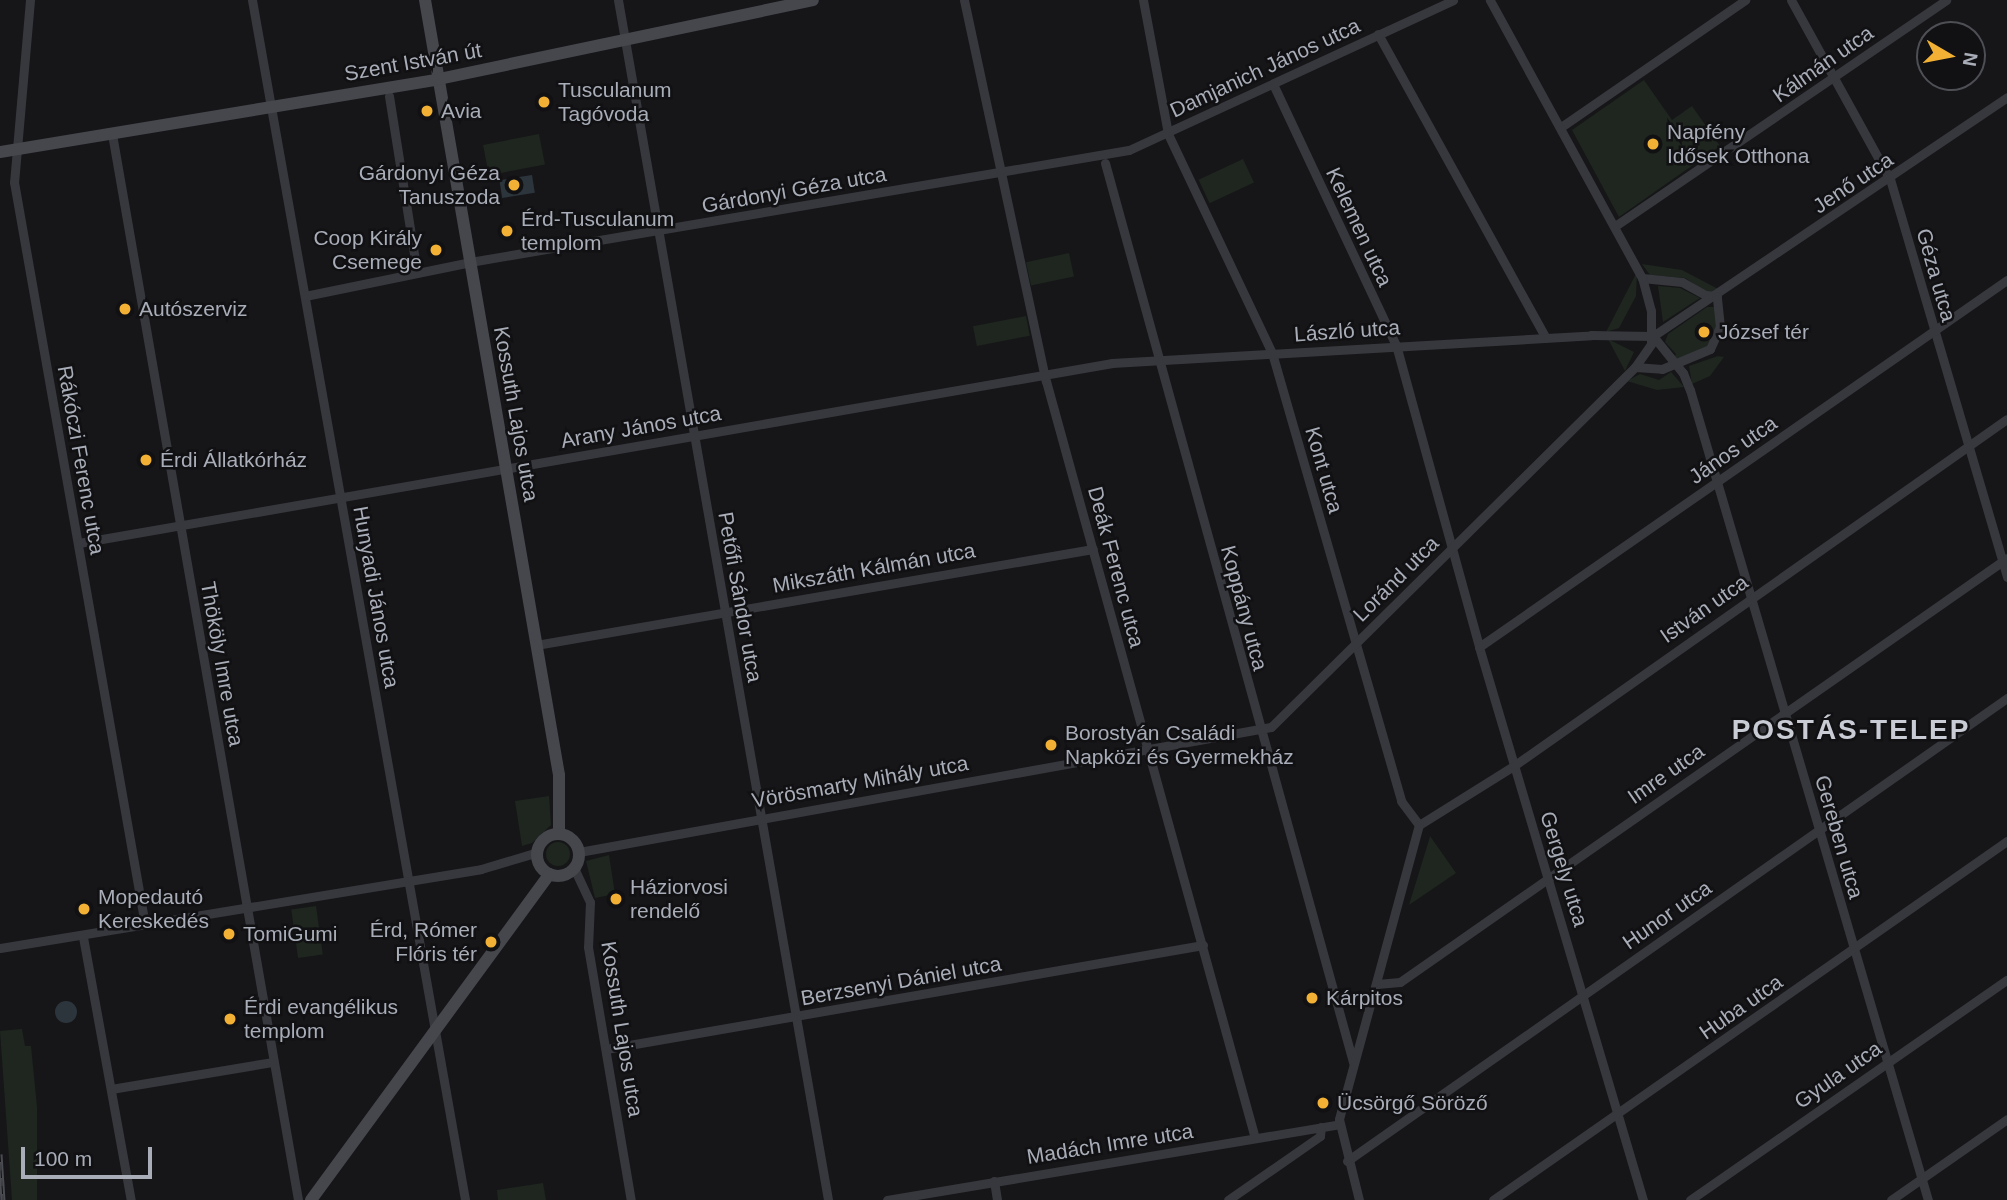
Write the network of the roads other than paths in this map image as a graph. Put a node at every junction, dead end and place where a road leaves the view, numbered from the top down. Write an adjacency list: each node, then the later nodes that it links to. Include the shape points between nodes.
1 (30, 0): 24 (street, Rákóczi Ferenc utca)
2 (252, 0): 20 (street, Hunyadi János utca)
3 (425, 0): 16 (street, Kossuth Lajos utca)
4 (618, 0): 14 (street, Petőfi Sándor utca)
5 (813, 0): 14 (street, Szent István út)
6 (964, 0): 29 (street, Deák Ferenc utca)
7 (1143, 0): 23 (street, Kont utca)
8 (1453, 0): 13 (street, Damjanich János utca)
9 (1490, 0): 21 (street)
10 (1745, 0): 21 (street)
11 (1791, 0): 15 (street, Géza utca)
12 (1946, 0): 15 (street, Kálmán utca)
13 (1378, 34): 17 (street, Damjanich János utca); 41 (street)
14 (625, 40): 16 (street, Szent István út); 32 (street, Petőfi Sándor utca)
15 (1834, 78): 30 (street, Géza utca); 31 (street, Kálmán utca)
16 (439, 79): 20 (street, Szent István út); 33 (street, Kossuth Lajos utca)
17 (1273, 84): 23 (street, Damjanich János utca); 42 (street, Kelemen utca)
18 (389, 96): 34 (street)
19 (2007, 97): 30 (street, Jenő utca)
20 (272, 106): 22 (street, Szent István út); 37 (street, Hunyadi János utca)
21 (1561, 127): 31 (street)
22 (112, 134): 24 (street, Szent István út); 54 (street, Thököly Imre utca)
23 (1168, 134): 25 (street, Damjanich János utca); 43 (street, Kont utca)
24 (16, 149): 26 (street, Szent István út); 55 (street, Rákóczi Ferenc utca, via 14,182)
25 (1129, 150): 27 (street, Damjanich János utca); 28 (street, Damjanich János utca)
26 (0, 152)
27 (1090, 157): 28 (street); 29 (street, Damjanich János utca)
28 (1104, 163): 44 (street, Koppány utca)
29 (999, 171): 32 (street, Gárdonyi Géza utca); 47 (street, Deák Ferenc utca)
30 (1890, 179): 38 (street, Jenő utca); 39 (street, Géza utca)
31 (1615, 226): 35 (street)
32 (657, 231): 33 (street, Gárdonyi Géza utca); 49 (street, Petőfi Sándor utca)
33 (470, 262): 34 (street, Gárdonyi Géza utca); 51 (street, Kossuth Lajos utca)
34 (417, 273): 37 (street, Gárdonyi Géza utca)
35 (1642, 278): 38 (street, via 1682,282 1705,295); 40 (street)
36 (2007, 280): 39 (street, János utca)
37 (305, 296): 53 (street, Hunyadi János utca)
38 (1717, 296): 40 (street); 45 (street, via 1716,343)
39 (1934, 330): 50 (street, Géza utca); 52 (street, János utca)
40 (1653, 336): 41 (street, László utca); 45 (street); 46 (street)
41 (1546, 338): 42 (street, László utca)
42 (1396, 345): 43 (street, László utca); 56 (street, Kelemen utca)
43 (1272, 353): 44 (street, László utca); 62 (street, Kont utca)
44 (1158, 361): 47 (street, László utca); 67 (street, Koppány utca)
45 (1676, 365): 46 (street, via 1655,370); 52 (street, Gereben utca, via 1690,390)
46 (1635, 367): 56 (street, Loránd utca)
47 (1045, 374): 49 (street, Arany János utca); 57 (street, Deák Ferenc utca)
48 (2007, 419): 50 (street, István utca)
49 (694, 436): 51 (street, Arany János utca); 61 (street, Petőfi Sándor utca)
50 (1968, 446): 58 (street, Géza utca); 60 (street, István utca)
51 (506, 469): 53 (street, Arany János utca); 63 (street, Kossuth Lajos utca)
52 (1716, 483): 60 (street, Gereben utca); 64 (street, János utca)
53 (341, 497): 54 (street, Arany János utca); 80 (street, Hunyadi János utca)
54 (180, 527): 55 (street, Arany János utca); 81 (street, Thököly Imre utca)
55 (79, 543): 82 (street, Rákóczi Ferenc utca)
56 (1452, 548): 62 (street, Loránd utca); 64 (street, Gergely utca)
57 (1093, 549): 61 (street, Mikszáth Kálmán utca); 68 (street, Deák Ferenc utca)
58 (2005, 560): 59 (street, Géza utca); 66 (street, Imre utca)
59 (2007, 577)
60 (1752, 596): 66 (street, Gereben utca); 69 (street, István utca)
61 (724, 611): 63 (street, Mikszáth Kálmán utca); 70 (street, Petőfi Sándor utca)
62 (1356, 644): 67 (street, Loránd utca, via 1271,727); 71 (street, Kont utca, via 1401,800)
63 (536, 645): 73 (street, Kossuth Lajos utca, via 559,775)
64 (1479, 647): 69 (street, Gergely utca)
65 (2007, 698): 72 (street, Hunor utca)
66 (1785, 712): 72 (street, Gereben utca); 79 (street, Imre utca)
67 (1260, 731): 68 (street, Loránd utca); 94 (street, Koppány utca)
68 (1147, 750): 70 (street, Vörösmarty Mihály utca); 84 (street, Deák Ferenc utca)
69 (1515, 765): 71 (street, István utca); 79 (street, Gergely utca)
70 (760, 818): 76 (street, Vörösmarty Mihály utca); 90 (street, Petőfi Sándor utca)
71 (1419, 825): 88 (street)
72 (1819, 829): 86 (street, Gereben utca); 89 (street, Hunor utca)
73 (559, 834): 75 (street, via 542,841); 76 (street, via 572,840)
74 (2007, 841): 86 (street, Huba utca)
75 (537, 852): 78 (street, via 540,865); 80 (street, via 481,869)
76 (579, 852): 77 (street)
77 (574, 868): 78 (street, via 563,876); 92 (street, Kossuth Lajos utca, via 590,902 588,947)
78 (550, 874): 91 (street)
79 (1548, 878): 88 (street, Imre utca, via 1400,982); 89 (street, Gergely utca)
80 (407, 882): 81 (street); 91 (street, Hunyadi János utca)
81 (247, 908): 82 (street); 93 (street, Thököly Imre utca)
82 (145, 925): 83 (street)
83 (83, 937): 85 (street); 96 (street)
84 (1203, 945): 90 (street, Berzsenyi Dániel utca); 101 (street, Deák Ferenc utca)
85 (0, 948)
86 (1853, 950): 95 (street, Gereben utca); 97 (street, Huba utca)
87 (2007, 980): 95 (street, Gyula utca)
88 (1377, 984): 94 (street)
89 (1583, 995): 97 (street, Gergely utca); 102 (street, Hunor utca)
90 (794, 1018): 92 (street, Berzsenyi Dániel utca); 110 (street, Petőfi Sándor utca)
91 (436, 1035): 107 (street); 108 (street, Hunyadi János utca)
92 (606, 1049): 109 (street, Kossuth Lajos utca)
93 (272, 1062): 96 (street); 106 (street, Thököly Imre utca)
94 (1353, 1062): 99 (street)
95 (1887, 1063): 103 (street, Gereben utca); 117 (street, Gyula utca)
96 (111, 1089): 105 (street)
97 (1616, 1114): 115 (street, Huba utca); 116 (street, Gergely utca)
98 (2007, 1119): 103 (street)
99 (1339, 1125): 100 (street, Madách Imre utca); 102 (street)
100 (1321, 1128): 101 (street, Madách Imre utca); 113 (street, via 1320,1136)
101 (1255, 1138): 104 (street, Madách Imre utca)
102 (1347, 1161): 114 (street)
103 (1921, 1179): 118 (street); 119 (street, Gereben utca)
104 (994, 1181): 111 (street, Madách Imre utca); 112 (street)
105 (131, 1200)
106 (298, 1200)
107 (312, 1200)
108 (464, 1200)
109 (631, 1200)
110 (828, 1200)
111 (887, 1200)
112 (997, 1200)
113 (1228, 1200)
114 (1359, 1200)
115 (1493, 1200)
116 (1643, 1200)
117 (1690, 1200)
118 (1891, 1200)
119 (1928, 1200)

